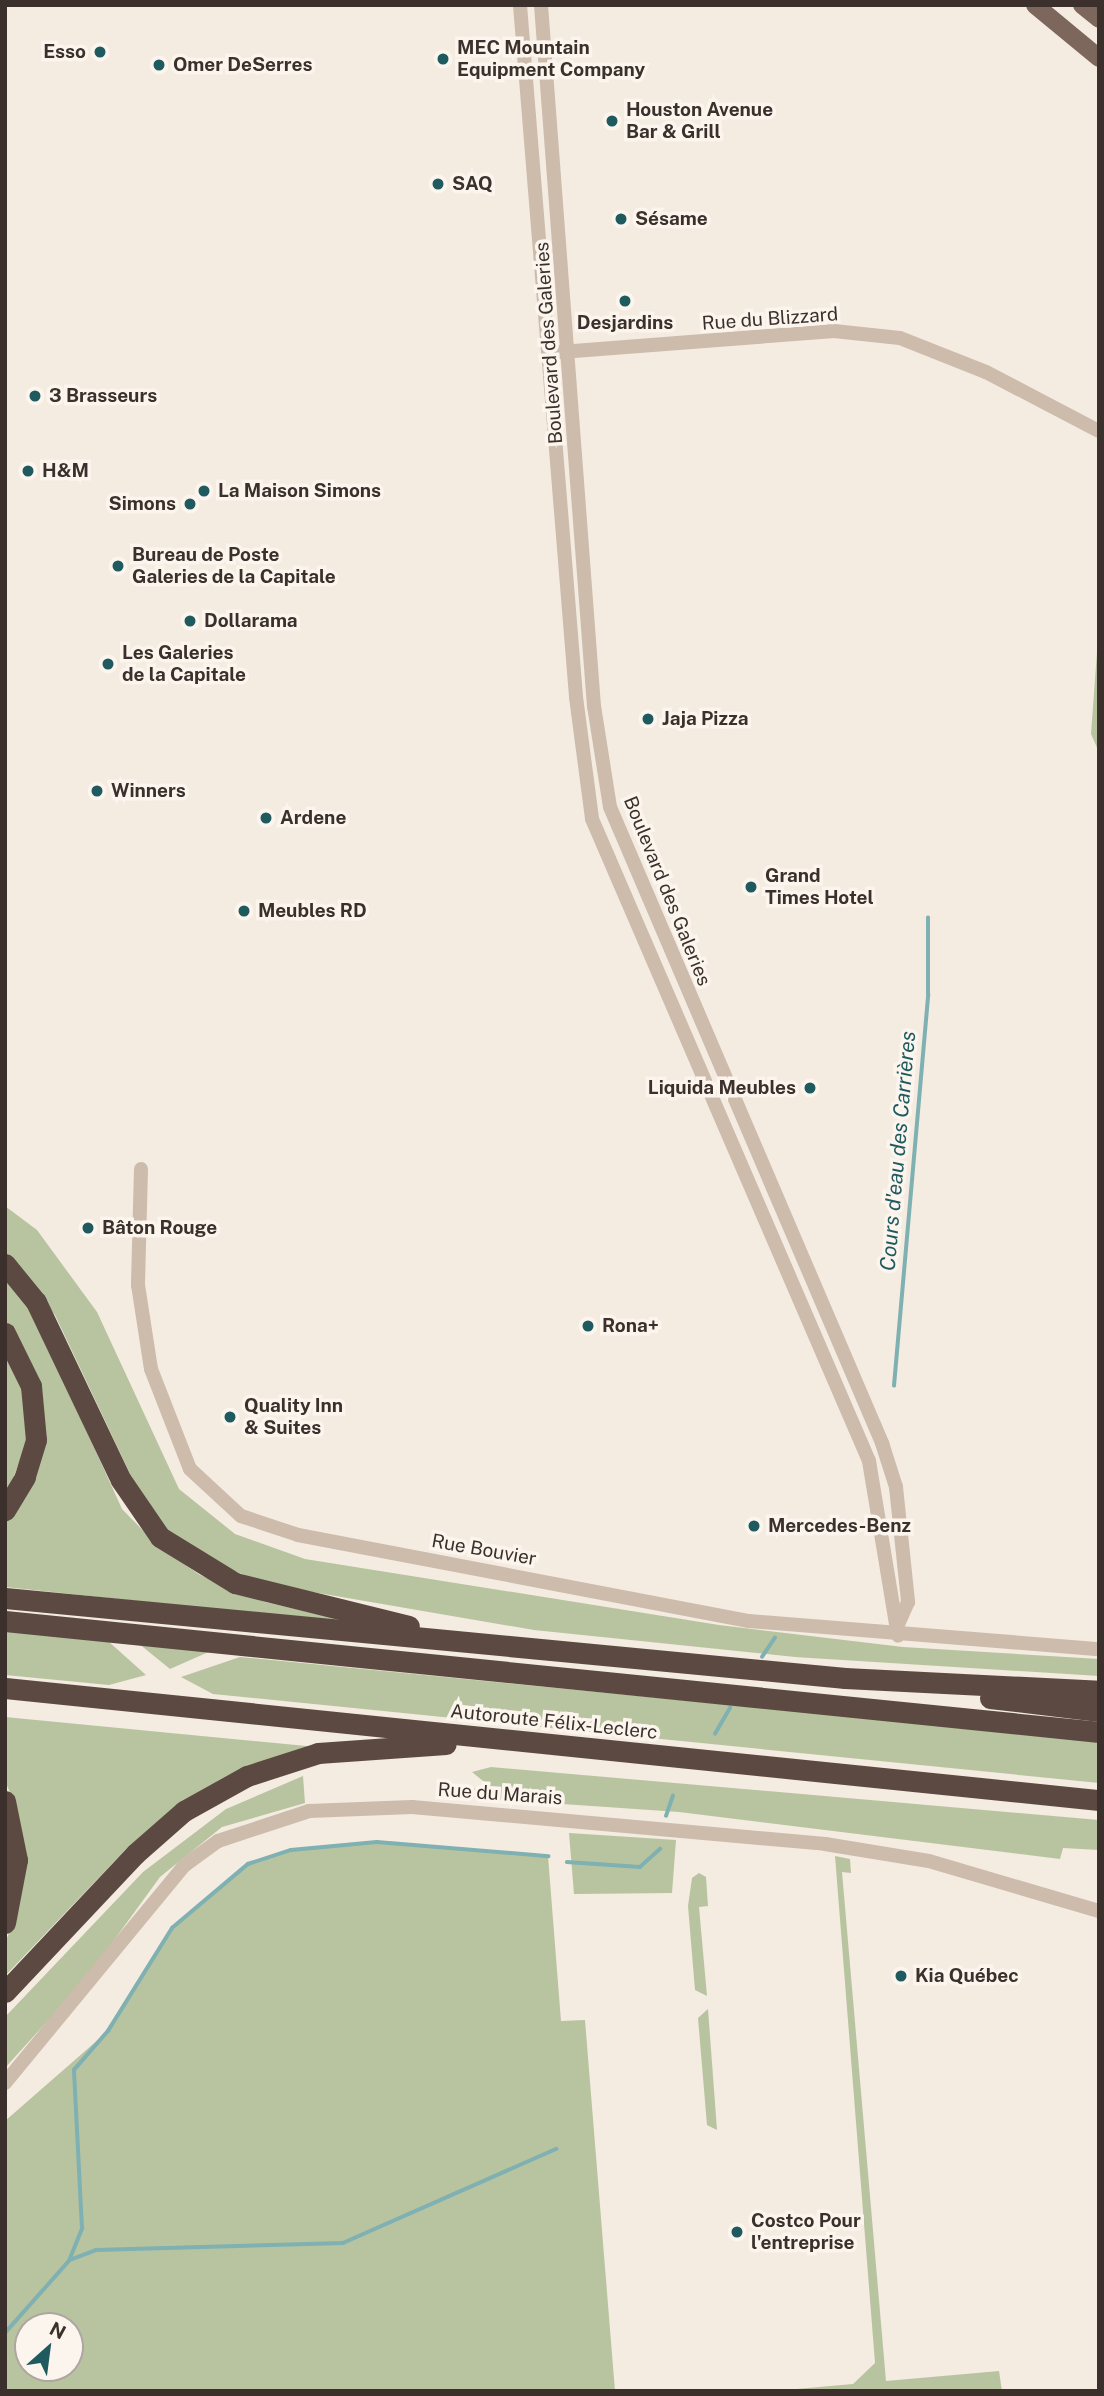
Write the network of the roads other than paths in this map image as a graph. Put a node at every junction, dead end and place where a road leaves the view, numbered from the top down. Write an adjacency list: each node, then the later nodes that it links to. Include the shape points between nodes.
1 (520, 5): 8 (street, Boulevard des Galeries)
2 (541, 5): 7 (street, Boulevard des Galeries)
3 (1035, 5): 6 (main road)
4 (1083, 5): 5 (main road)
5 (1099, 19)
6 (1099, 58)
7 (569, 352): 8 (street, Rue du Blizzard); 9 (street, Rue du Blizzard, via 834,331 900,338 986,372); 16 (street, Boulevard des Galeries, via 594,706 610,807 882,1443 896,1487 908,1602)
8 (548, 353): 16 (street, Boulevard des Galeries, via 592,818 869,1461)
9 (1099, 431)
10 (141, 1169): 16 (street, Rue Bouvier, via 138,1285 151,1369 190,1469 241,1516 298,1535 709,1615)
11 (5, 1264): 17 (highway, via 63,1350 133,1502 182,1554 269,1594)
12 (5, 1333): 13 (highway, via 31,1387 36,1440 25,1477)
13 (5, 1510)
14 (5, 1598): 17 (highway)
15 (5, 1621): 25 (highway)
16 (898, 1630): 18 (street, Rue Bouvier)
17 (493, 1645): 19 (highway)
18 (1099, 1650)
19 (845, 1678): 21 (highway); 24 (highway)
20 (5, 1688): 23 (highway, Autoroute Félix-Leclerc)
21 (1099, 1691)
22 (5, 1698): 23 (highway)
23 (255, 1711): 26 (highway, Autoroute Félix-Leclerc)
24 (1099, 1711)
25 (1099, 1732)
26 (516, 1742): 27 (highway, Autoroute Félix-Leclerc); 31 (highway, via 318,1753 247,1776 184,1811 135,1854)
27 (1099, 1800)
28 (5, 1801): 30 (highway, via 17,1860)
29 (1099, 1911): 32 (street, Rue du Marais, via 929,1861 825,1844 412,1807 309,1811 218,1841 185,1865)
30 (5, 1923)
31 (5, 1992)
32 (5, 2083)

